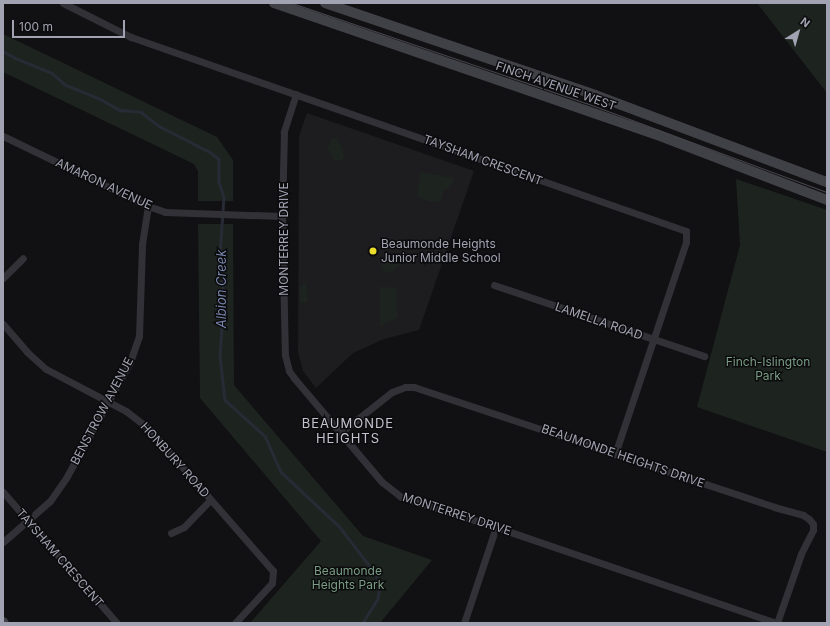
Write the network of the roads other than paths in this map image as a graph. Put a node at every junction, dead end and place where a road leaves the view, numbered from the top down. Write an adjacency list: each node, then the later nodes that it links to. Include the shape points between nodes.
1 (63, 3): 4 (street, TAYSHAM CRESCENT, via 131,36)
2 (274, 3): 7 (main road, FINCH AVENUE WEST, via 597,113)
3 (325, 3): 6 (main road, FINCH AVENUE WEST, via 595,95)
4 (296, 94): 9 (street, MONTERREY DRIVE, via 284,132); 14 (street, TAYSHAM CRESCENT, via 686,231 686,242)
5 (3, 136): 8 (street, AMARON AVENUE)
6 (827, 182)
7 (827, 200)
8 (148, 206): 9 (street, AMARON AVENUE, via 165,212); 16 (street, BENSTROW AVENUE, via 142,244 139,336 130,362)
9 (282, 216): 17 (street, MONTERREY DRIVE, via 285,355 290,373)
10 (23, 258): 11 (street)
11 (3, 278)
12 (494, 285): 14 (street, LAMELLA ROAD)
13 (3, 324): 16 (street, HONBURY ROAD, via 46,369)
14 (654, 340): 15 (street, LAMELLA ROAD); 18 (street, TAYSHAM CRESCENT)
15 (704, 356)
16 (108, 403): 20 (street, HONBURY ROAD, via 126,412 150,430); 21 (street, BENSTROW AVENUE, via 50,502)
17 (340, 433): 18 (street, BEAUMONDE HEIGHTS DRIVE, via 392,392 414,386); 22 (street, MONTERREY DRIVE, via 382,482 401,497)
18 (615, 454): 28 (street, BEAUMONDE HEIGHTS DRIVE, via 809,518 813,530 801,554)
19 (3, 492): 21 (street, TAYSHAM CRESCENT)
20 (210, 500): 23 (street, via 184,527); 26 (street, HONBURY ROAD, via 273,571 272,583)
21 (27, 521): 24 (street, BENSTROW AVENUE); 25 (street, TAYSHAM CRESCENT)
22 (496, 527): 27 (street); 28 (street, MONTERREY DRIVE)
23 (172, 533)
24 (3, 542)
25 (117, 623)
26 (235, 623)
27 (464, 623)
28 (777, 623)

